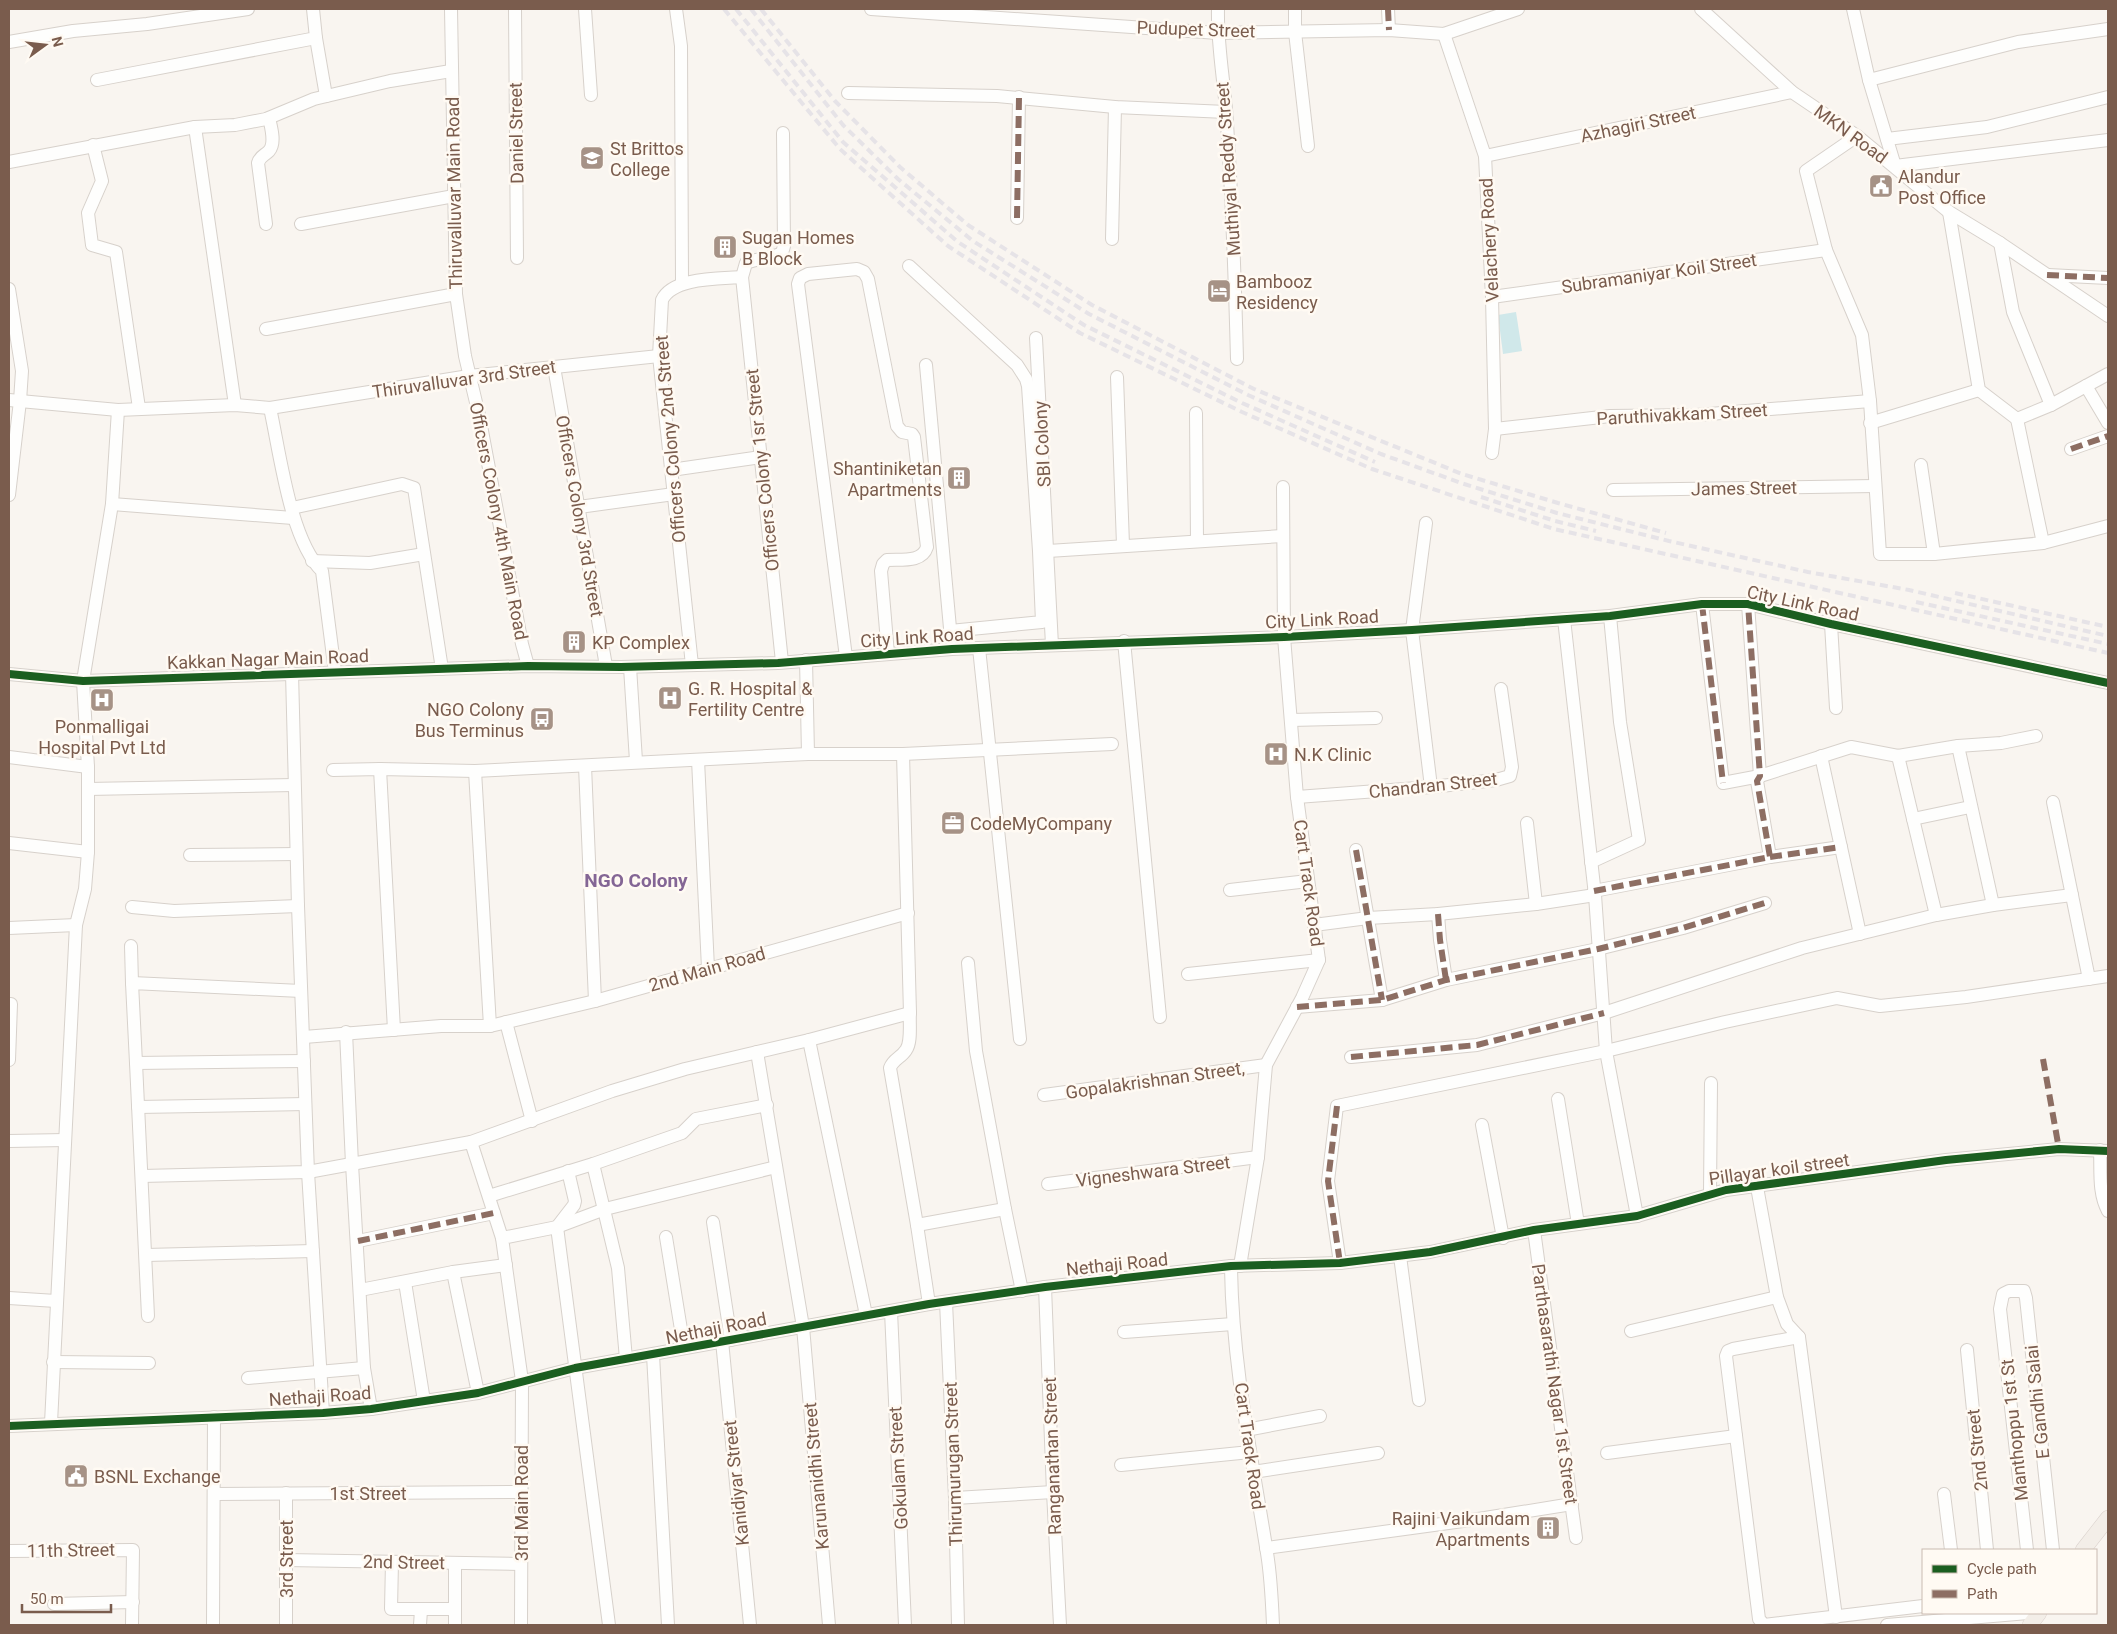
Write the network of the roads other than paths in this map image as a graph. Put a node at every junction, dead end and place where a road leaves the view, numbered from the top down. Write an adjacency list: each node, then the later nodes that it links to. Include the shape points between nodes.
1 (248, 9): 20 (street)
2 (313, 9): 19 (street)
3 (451, 9): 21 (street, Thiruvalluvar Main Road)
4 (515, 9): 51 (street, Daniel Street)
5 (586, 9): 26 (street)
6 (676, 9): 56 (street, via 681,46)
7 (871, 9): 16 (street, Pudupet Street)
8 (1218, 9): 16 (street, Muthiyal Reddy Street)
9 (1295, 9): 17 (street)
10 (1388, 9): 15 (street)
11 (1518, 9): 18 (street, Pudupet Street)
12 (1701, 9): 24 (street, MKN Road)
13 (1853, 9): 23 (street)
14 (2108, 29): 23 (street, via 2018,42)
15 (1389, 30): 17 (street, Pudupet Street); 18 (street, Pudupet Street)
16 (1218, 32): 17 (street, Pudupet Street); 31 (street, Muthiyal Reddy Street)
17 (1295, 32): 39 (street)
18 (1444, 34): 40 (street, Velachery Road)
19 (316, 38): 22 (street); 27 (street)
20 (9, 42)
21 (451, 71): 27 (street); 43 (street, Thiruvalluvar Main Road)
22 (97, 80)
23 (1869, 80): 36 (street)
24 (1792, 92): 35 (street, MKN Road); 40 (street, Azhagiri Street)
25 (848, 93): 28 (street)
26 (591, 95)
27 (326, 96): 32 (street)
28 (1019, 97): 30 (street); 45 (street)
29 (2108, 97): 36 (street, via 1987,127)
30 (1115, 107): 31 (street); 48 (street)
31 (1226, 112): 64 (street, Muthiyal Reddy Street)
32 (270, 118): 33 (street, via 235,125); 46 (street, via 272,145 258,163)
33 (195, 127): 38 (street); 74 (street)
34 (784, 133): 54 (street, via 782,253 746,263)
35 (1857, 136): 42 (street, MKN Road); 50 (street, via 1806,171)
36 (1887, 139): 42 (street)
37 (2108, 140): 42 (street)
38 (93, 146): 41 (street); 76 (street, via 102,181 88,214 92,245 116,252)
39 (1308, 146)
40 (1485, 156): 59 (street, Velachery Road)
41 (9, 162)
42 (1895, 166): 44 (street, MKN Road)
43 (454, 196): 47 (street); 58 (street, Thiruvalluvar Main Road)
44 (1949, 212): 49 (street, MKN Road); 71 (street)
45 (1017, 218)
46 (266, 224)
47 (301, 224)
48 (1112, 239)
49 (2000, 243): 53 (street, MKN Road); 75 (street, via 2013,312)
50 (1826, 250): 59 (street, Subramaniyar Koil Street); 73 (street, via 1862,335)
51 (517, 258)
52 (909, 266): 114 (street, via 1017,365 1028,386 1042,622)
53 (2047, 275): 55 (street); 60 (street, MKN Road)
54 (742, 277): 56 (street); 87 (street, Officers Colony 1sr Street)
55 (2108, 278)
56 (682, 283): 63 (street, Officers Colony 2nd Street, via 666,292 662,300)
57 (9, 289): 72 (street, via 22,371)
58 (456, 294): 61 (street); 68 (street, Thiruvalluvar Main Road)
59 (1492, 297): 83 (street, Velachery Road)
60 (2108, 316)
61 (266, 329)
62 (1036, 338): 104 (street, SBI Colony)
63 (660, 356): 66 (street, Thiruvalluvar 3rd Street); 89 (street, Officers Colony 2nd Street)
64 (1237, 359)
65 (926, 365): 114 (street)
66 (554, 367): 68 (street, Thiruvalluvar 3rd Street); 96 (street, Officers Colony 3rd Street)
67 (2108, 374): 70 (street)
68 (469, 376): 77 (street, Thiruvalluvar 3rd Street); 125 (street, Officers Colony 4th Main Road)
69 (1117, 377): 103 (street)
70 (2086, 386): 75 (street); 82 (street)
71 (1979, 390): 80 (street); 81 (street)
72 (14, 400): 78 (street, Thiruvalluvar 3rd Street); 94 (street)
73 (1870, 401): 81 (street); 83 (street, Paruthivakkam Street, via 1697,415 1610,416)
74 (235, 405): 76 (street, Thiruvalluvar 3rd Street); 77 (street, Thiruvalluvar 3rd Street)
75 (2051, 405): 80 (street)
76 (139, 408): 78 (street, Thiruvalluvar 3rd Street)
77 (270, 408): 97 (street)
78 (118, 410): 95 (street)
79 (1196, 413): 101 (street)
80 (2017, 420): 102 (street)
81 (1870, 423): 90 (street)
82 (2108, 423)
83 (1495, 429): 86 (street, Velachery Road)
84 (2108, 436): 85 (street)
85 (2071, 449)
86 (1492, 453)
87 (761, 457): 89 (street); 123 (street, Officers Colony 1sr Street)
88 (1921, 465): 106 (street)
89 (671, 470): 93 (street, Officers Colony 2nd Street)
90 (1874, 486): 92 (street, James Street); 106 (street, via 1880,554)
91 (1283, 488): 100 (street)
92 (1613, 490)
93 (674, 494): 96 (street); 124 (street, Officers Colony 2nd Street)
94 (9, 495)
95 (112, 504): 97 (street); 132 (street)
96 (579, 507): 126 (street, Officers Colony 3rd Street)
97 (292, 513): 105 (street, via 402,484 410,486 414,488); 107 (street)
98 (1426, 523): 113 (street)
99 (2108, 526): 102 (street)
100 (1282, 536): 101 (street); 115 (street)
101 (1197, 541): 103 (street)
102 (2043, 544): 106 (street)
103 (1123, 545): 104 (street)
104 (1048, 551): 117 (street, SBI Colony)
105 (424, 554): 107 (street, via 370,563); 128 (street)
106 (1934, 554)
107 (312, 561): 129 (street, via 322,571 324,580)
108 (1702, 604): 109 (street, City Link Road); 110 (street, City Link Road); 154 (street, via 1723,783)
109 (1748, 604): 112 (street, City Link Road); 154 (street)
110 (1610, 616): 111 (street, City Link Road); 170 (street, via 1620,722 1639,840)
111 (1564, 618): 113 (street, City Link Road); 170 (street)
112 (1831, 624): 133 (street, City Link Road); 135 (street)
113 (1412, 630): 115 (street, City Link Road); 156 (street)
114 (950, 632): 119 (street)
115 (1284, 637): 116 (street, City Link Road); 137 (street, Cart Track Road)
116 (1124, 641): 117 (street, City Link Road); 205 (street)
117 (1052, 644): 118 (street, City Link Road)
118 (979, 648): 119 (street, City Link Road); 141 (street)
119 (952, 649): 120 (street, City Link Road)
120 (888, 654): 121 (street, City Link Road); 121 (street, via 883,564 887,560 920,558 927,547 914,437 897,426 868,279 857,269 808,274 800,278 798,284)
121 (846, 657): 122 (street, City Link Road)
122 (806, 660): 123 (street, City Link Road); 142 (street)
123 (782, 662): 124 (street, City Link Road)
124 (692, 665): 127 (street, City Link Road)
125 (528, 666): 126 (street, City Link Road); 128 (street, Kakkan Nagar Main Road)
126 (606, 666): 127 (street, City Link Road)
127 (630, 667): 148 (street)
128 (442, 670): 129 (street, Kakkan Nagar Main Road)
129 (335, 672): 130 (street, Kakkan Nagar Main Road)
130 (292, 673): 132 (street, Kakkan Nagar Main Road); 155 (street)
131 (9, 674): 132 (street, Kakkan Nagar Main Road)
132 (83, 681): 150 (street)
133 (2108, 683)
134 (1502, 689): 156 (street, Chandran Street, via 1512,767 1510,776)
135 (1836, 708)
136 (1376, 718): 137 (street)
137 (1291, 720): 158 (street, Cart Track Road)
138 (2036, 736): 140 (street)
139 (1112, 744): 141 (street)
140 (1958, 746): 145 (street); 160 (street)
141 (990, 750): 143 (street); 211 (street)
142 (808, 754): 143 (street); 147 (street)
143 (903, 754): 180 (street)
144 (1821, 756): 145 (street, via 1851,747); 154 (street); 164 (street)
145 (1898, 756): 161 (street)
146 (9, 757): 150 (street)
147 (698, 760): 148 (street); 192 (street)
148 (636, 761): 149 (street)
149 (585, 766): 153 (street); 200 (street)
150 (88, 767): 157 (street)
151 (380, 769): 152 (street); 153 (street); 208 (street)
152 (333, 770)
153 (475, 771): 207 (street)
154 (1760, 776): 169 (street, via 1757,781)
155 (294, 785): 157 (street); 167 (street)
156 (1431, 787): 158 (street, Chandran Street)
157 (88, 789): 166 (street)
158 (1297, 796): 171 (street, Cart Track Road)
159 (2053, 802): 174 (street)
160 (1970, 807): 161 (street); 177 (street)
161 (1913, 819): 182 (street)
162 (1528, 823): 176 (street)
163 (9, 843): 166 (street)
164 (1841, 847): 169 (street); 187 (street)
165 (1356, 850): 183 (street)
166 (88, 852): 184 (street, via 85,889)
167 (296, 854): 168 (street); 178 (street)
168 (190, 855)
169 (1770, 857): 173 (street)
170 (1591, 862): 173 (street)
171 (1308, 881): 172 (street); 185 (street, Cart Track Road)
172 (1230, 890)
173 (1595, 893): 176 (street); 189 (street)
174 (2072, 896): 177 (street); 195 (street)
175 (1765, 903): 189 (street)
176 (1536, 904): 181 (street)
177 (1993, 905): 182 (street)
178 (298, 906): 179 (street, via 174,911); 198 (street)
179 (132, 907)
180 (908, 913): 192 (street, 2nd Main Road); 203 (street)
181 (1438, 914): 183 (street); 196 (street)
182 (1936, 916): 187 (street)
183 (1368, 918): 185 (street); 199 (street)
184 (76, 925): 186 (street); 228 (street)
185 (1314, 925): 190 (street, Cart Track Road)
186 (9, 928)
187 (1860, 934): 204 (street, via 1802,948)
188 (131, 946): 197 (street)
189 (1598, 949): 196 (street); 204 (street)
190 (1319, 960): 193 (street); 202 (street, Cart Track Road)
191 (968, 963): 244 (street, via 976,1051)
192 (708, 968): 200 (street, 2nd Main Road)
193 (1188, 974)
194 (2108, 976): 195 (street)
195 (2089, 979): 213 (street, via 1880,1006 1837,998)
196 (1446, 980): 199 (street)
197 (132, 983): 198 (street); 218 (street)
198 (301, 991): 210 (street)
199 (1382, 1000): 202 (street)
200 (596, 1001): 206 (street, 2nd Main Road)
201 (9, 1004): 216 (street)
202 (1297, 1007): 219 (street, Cart Track Road)
203 (910, 1013): 212 (street); 250 (street, via 908,1047 890,1068)
204 (1604, 1013): 213 (street); 215 (street, via 1477,1045)
205 (1160, 1017)
206 (506, 1022): 207 (street, 2nd Main Road); 226 (street)
207 (490, 1026): 208 (street, 2nd Main Road)
208 (394, 1030): 209 (street, 2nd Main Road)
209 (346, 1032): 210 (street, 2nd Main Road); 233 (street)
210 (304, 1037): 217 (street)
211 (1020, 1039)
212 (809, 1040): 214 (street); 276 (street)
213 (1606, 1051): 247 (street); 261 (street, via 1337,1106 1328,1181)
214 (757, 1052): 224 (street, Karunanidhi Street); 226 (street, via 685,1068)
215 (1351, 1057)
216 (9, 1060)
217 (304, 1061): 218 (street); 223 (street)
218 (136, 1063): 225 (street)
219 (1266, 1065): 221 (street, Gopalakrishnan Street,); 232 (street, Cart Track Road)
220 (1711, 1083): 241 (street)
221 (1044, 1095)
222 (1558, 1099): 249 (street)
223 (305, 1104): 225 (street); 237 (street)
224 (767, 1105): 234 (street, via 696,1119 682,1133); 235 (street, Karunanidhi Street)
225 (138, 1107): 238 (street)
226 (532, 1121): 230 (street)
227 (1482, 1125): 255 (street)
228 (65, 1140): 229 (street); 271 (street)
229 (9, 1141)
230 (471, 1142): 233 (street); 242 (street, 3rd Main Road)
231 (2104, 1150): 240 (street, Pillayar koil street, via 2060,1149 1946,1160); 245 (street, via 2101,1186)
232 (1258, 1158): 239 (street, Vigneshwara Street); 263 (street, Cart Track Road)
233 (352, 1164): 237 (street); 256 (street)
234 (593, 1164): 236 (street); 243 (street)
235 (776, 1167): 243 (street); 279 (street, Karunanidhi Street)
236 (568, 1171): 242 (street); 251 (street, via 575,1201)
237 (308, 1172): 238 (street); 257 (street)
238 (142, 1176): 259 (street)
239 (1048, 1184)
240 (1757, 1188): 241 (street, Pillayar koil street); 269 (street)
241 (1710, 1194): 247 (street, Pillayar koil street)
242 (489, 1196): 246 (street, 3rd Main Road)
243 (605, 1209): 251 (street); 287 (street, via 618,1268)
244 (1005, 1209): 250 (street); 268 (street)
245 (2108, 1211)
246 (494, 1213): 254 (street, 3rd Main Road); 256 (street)
247 (1637, 1216): 249 (street, Pillayar koil street)
248 (713, 1222): 283 (street, Kanidiyar Street)
249 (1578, 1224): 252 (street, Pillayar koil street)
250 (917, 1225): 273 (street)
251 (557, 1227): 254 (street); 291 (street)
252 (1534, 1230): 255 (street, Pillayar koil street); 317 (street, Parthasarathi Nagar 1st Street)
253 (666, 1237): 284 (street)
254 (502, 1238): 262 (street, 3rd Main Road)
255 (1503, 1238): 258 (street, Pillayar koil street)
256 (358, 1241): 267 (street)
257 (313, 1251): 259 (street); 292 (street)
258 (1430, 1252): 260 (street, Nethaji Road)
259 (146, 1255): 277 (street)
260 (1400, 1256): 261 (street, Nethaji Road); 296 (street)
261 (1340, 1263): 263 (street, Nethaji Road)
262 (506, 1265): 264 (street); 294 (street, 3rd Main Road)
263 (1236, 1266): 266 (street, Nethaji Road); 278 (street, Cart Track Road)
264 (453, 1272): 265 (street); 295 (street)
265 (405, 1282): 267 (street); 297 (street)
266 (1045, 1287): 268 (street, Nethaji Road); 312 (street, Ranganathan Street)
267 (360, 1290): 290 (street)
268 (1022, 1290): 272 (street, Nethaji Road)
269 (1777, 1297): 280 (street); 282 (street, via 1787,1324)
270 (9, 1298): 271 (street)
271 (56, 1301): 288 (street)
272 (946, 1302): 273 (street, Nethaji Road); 316 (street, Thirumurugan Street)
273 (929, 1304): 275 (street, Nethaji Road)
274 (2000, 1309): 323 (street, Manthoppu 1st St); 324 (street, E Gandhi Salai, via 2003,1294 2024,1291)
275 (891, 1311): 276 (street, Nethaji Road); 349 (street, Gokulam Street)
276 (866, 1315): 279 (street, Nethaji Road)
277 (148, 1316)
278 (1233, 1324): 281 (street); 304 (street, Cart Track Road)
279 (803, 1327): 283 (street, Nethaji Road); 348 (street, Karunanidhi Street)
280 (1631, 1331)
281 (1124, 1332)
282 (1799, 1338): 305 (street, via 1728,1351); 338 (street)
283 (727, 1340): 284 (street, Nethaji Road); 347 (street, Kanidiyar Street)
284 (684, 1348): 286 (street, Nethaji Road)
285 (1967, 1350): 322 (street, 2nd Street)
286 (654, 1355): 287 (street, Nethaji Road); 346 (street)
287 (626, 1359): 291 (street, Nethaji Road)
288 (53, 1362): 289 (street); 302 (street)
289 (149, 1363)
290 (364, 1368): 292 (street); 298 (street)
291 (575, 1368): 294 (street, Nethaji Road); 345 (street)
292 (321, 1373): 293 (street); 299 (street)
293 (248, 1378)
294 (522, 1381): 295 (street, Nethaji Road); 311 (street, 3rd Main Road)
295 (478, 1393): 297 (street, Nethaji Road)
296 (1419, 1400)
297 (424, 1401): 298 (street, Nethaji Road)
298 (371, 1408): 299 (street, Nethaji Road)
299 (323, 1413): 300 (street, Nethaji Road)
300 (214, 1416): 302 (street, Nethaji Road); 314 (street)
301 (1320, 1416): 304 (street)
302 (51, 1423): 303 (street, Nethaji Road)
303 (9, 1426)
304 (1246, 1430): 306 (street, Cart Track Road)
305 (1736, 1436): 308 (street); 338 (street, via 1761,1622 1764,1625)
306 (1250, 1452): 309 (street); 310 (street, Cart Track Road)
307 (1378, 1453): 310 (street)
308 (1607, 1453)
309 (1121, 1466)
310 (1253, 1472): 320 (street, Cart Track Road)
311 (522, 1492): 313 (street, 1st Street); 330 (street, 3rd Main Road)
312 (1053, 1492): 316 (street); 351 (street, Ranganathan Street)
313 (286, 1493): 314 (street, 1st Street); 327 (street, 3rd Street)
314 (215, 1494): 340 (street)
315 (1944, 1494): 321 (street)
316 (955, 1498): 350 (street, Thirumurugan Street)
317 (1572, 1504): 319 (street, Parthasarathi Nagar 1st Street); 320 (street)
318 (2108, 1518): 325 (main road)
319 (1576, 1538)
320 (1266, 1548): 352 (street, Cart Track Road)
321 (1951, 1549)
322 (1987, 1549)
323 (2027, 1549)
324 (2051, 1549)
325 (2084, 1549)
326 (9, 1551): 331 (street, 11th Street, via 133,1550)
327 (286, 1560): 328 (street, 2nd Street); 341 (street, 3rd Street)
328 (392, 1562): 329 (street, 2nd Street); 334 (street, via 391,1609)
329 (455, 1563): 330 (street, 2nd Street); 335 (street)
330 (521, 1564): 344 (street, 3rd Main Road)
331 (132, 1602): 332 (street); 339 (street)
332 (54, 1604)
333 (1922, 1606): 338 (street)
334 (420, 1610): 335 (street); 342 (street)
335 (455, 1610): 343 (street)
336 (2016, 1614): 353 (street)
337 (2038, 1614): 354 (main road)
338 (1836, 1617)
339 (132, 1625)
340 (213, 1625)
341 (286, 1625)
342 (420, 1625)
343 (455, 1625)
344 (521, 1625)
345 (609, 1625)
346 (668, 1625)
347 (750, 1625)
348 (829, 1625)
349 (905, 1625)
350 (958, 1625)
351 (1060, 1625)
352 (1274, 1625)
353 (1887, 1625)
354 (2030, 1625)

